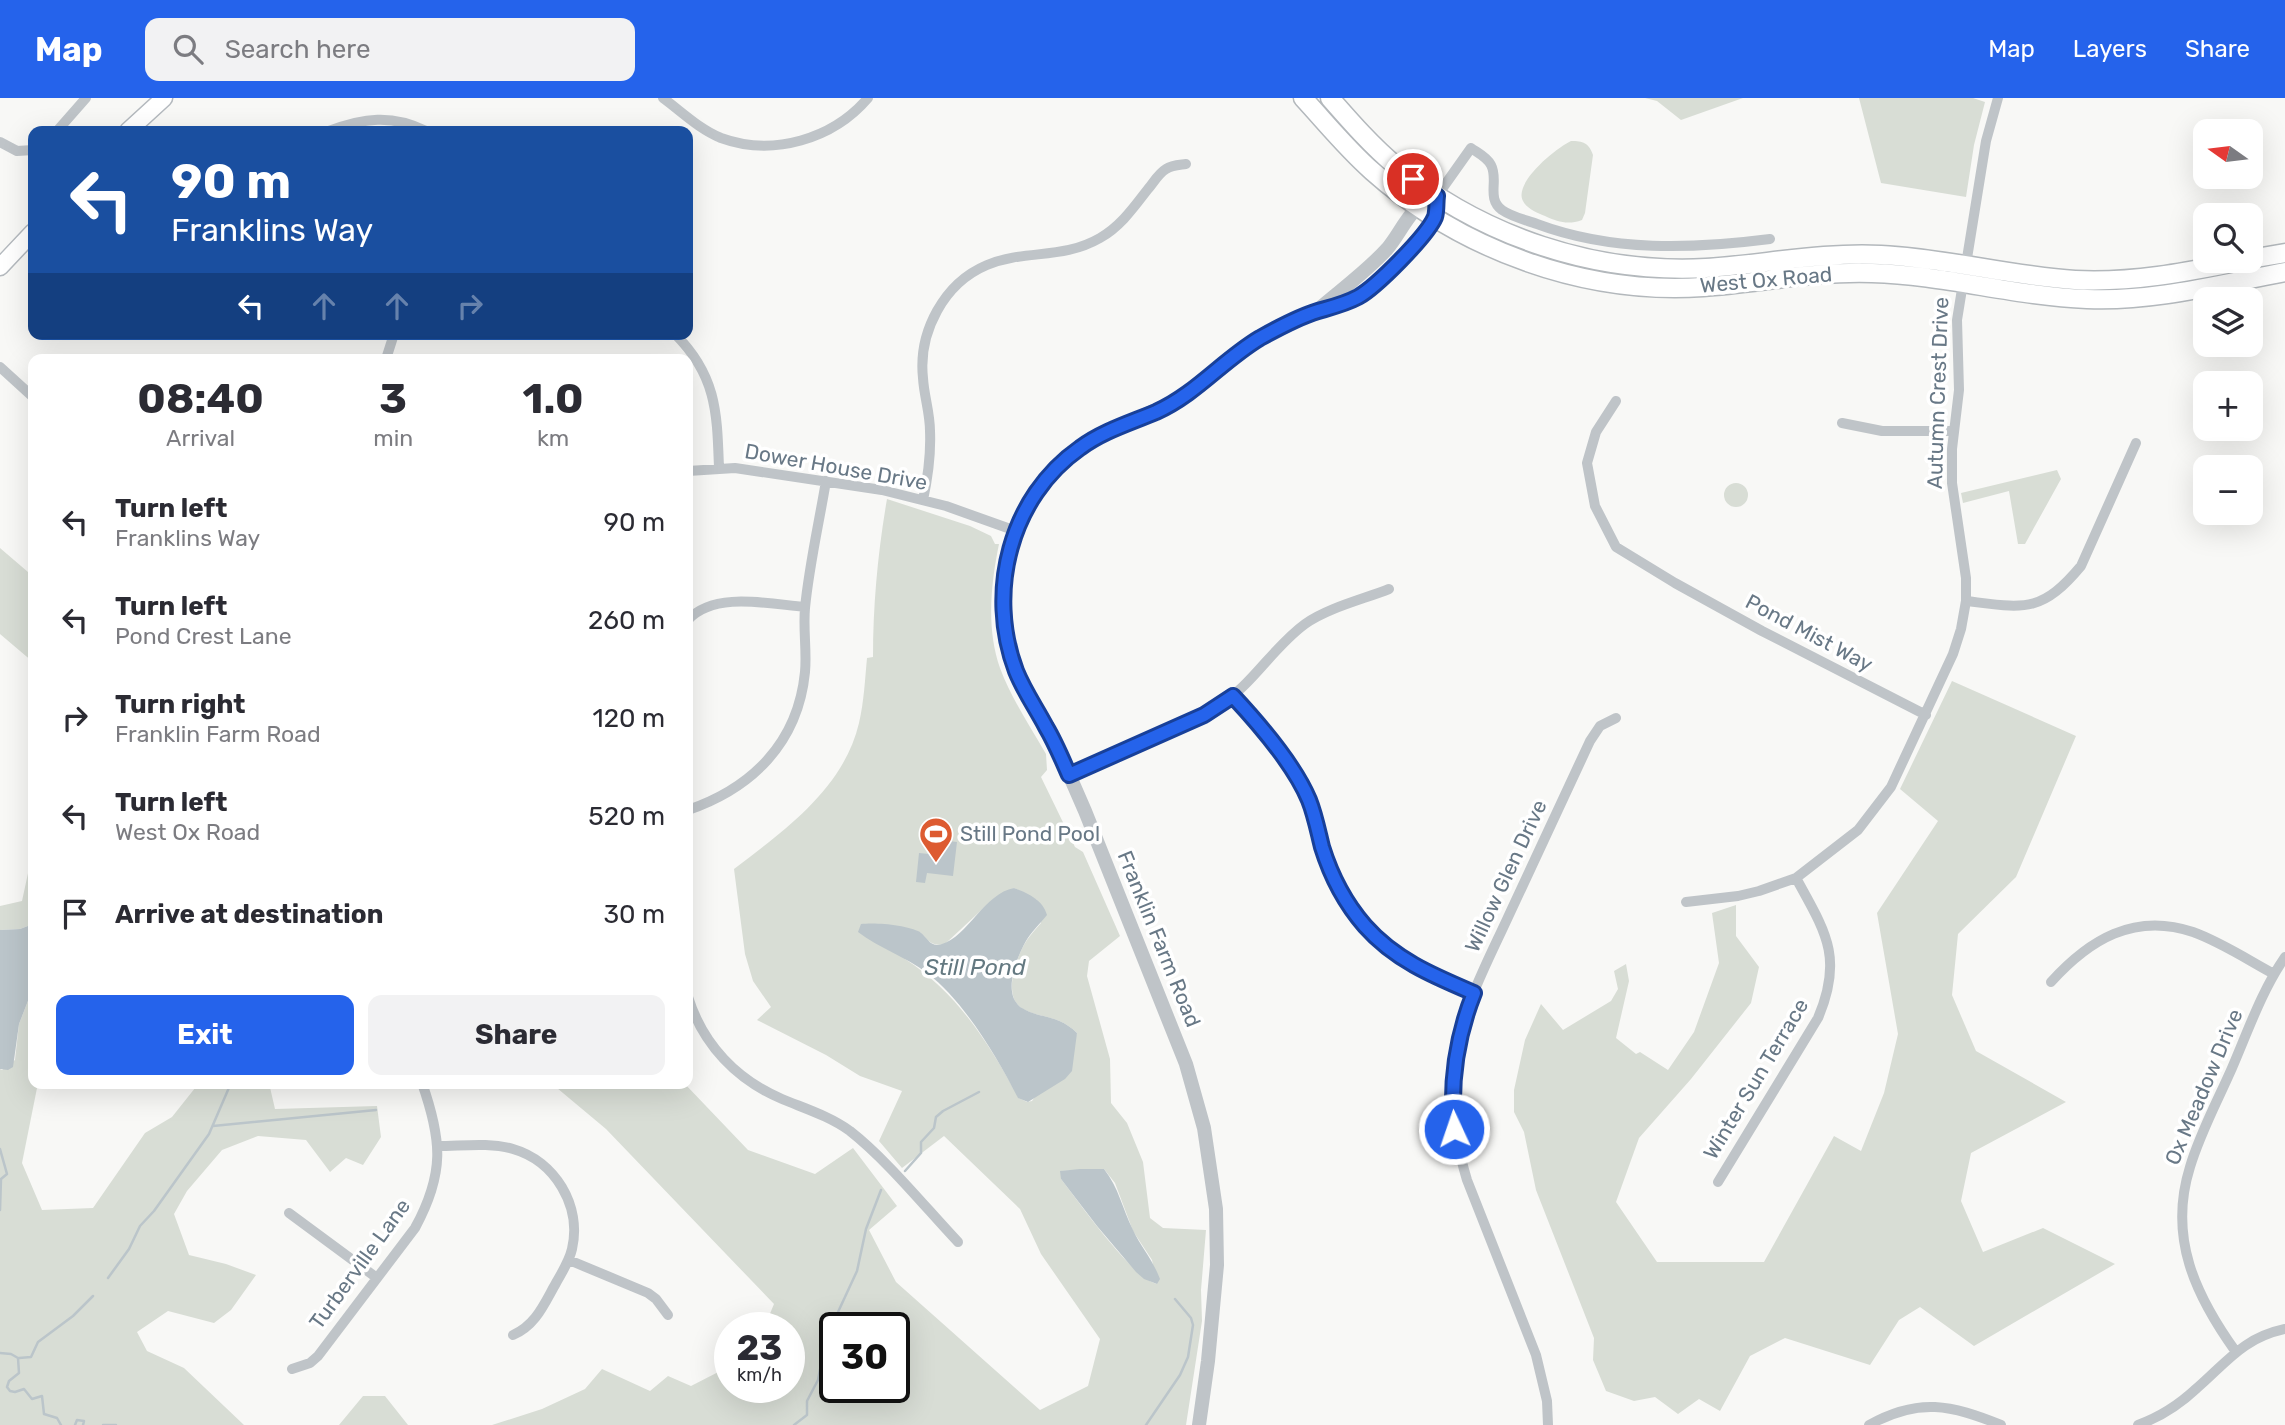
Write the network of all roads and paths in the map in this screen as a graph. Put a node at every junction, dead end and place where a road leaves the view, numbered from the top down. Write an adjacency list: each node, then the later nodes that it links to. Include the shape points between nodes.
1 (86, 98): 8 (street)
2 (164, 98): 9 (main road)
3 (663, 98): 4 (street, via 720,137 762,145 819,134)
4 (869, 98)
5 (1303, 98): 16 (main road, West Ox Road, via 1360,160)
6 (1330, 98): 15 (main road, West Ox Road, via 1386,157)
7 (1998, 98): 22 (street, Autumn Crest Drive, via 1986,141)
8 (61, 126)
9 (133, 126)
10 (342, 126): 11 (street, via 386,119)
11 (414, 126)
12 (0, 142): 13 (street, via 17,151)
13 (28, 150)
14 (1186, 164): 40 (street, via 1159,174 1128,215 1103,237 1070,251 998,261 968,276 946,298 930,326 922,361 930,430)
15 (1437, 196): 16 (street, Franklin Farm Road); 17 (street); 19 (street, via 1471,148 1492,167 1496,205 1544,227 1607,242 1668,246); 22 (main road, West Ox Road, via 1529,242 1626,265 1709,268 1860,254)
16 (1418, 206): 17 (main road, West Ox Road); 27 (street, Franklin Farm Road, via 1386,250)
17 (1435, 217): 26 (main road, West Ox Road, via 1518,259 1612,282 1703,287 1871,273); 27 (street, Franklin Farm Road, via 1405,255 1359,296)
18 (28, 237): 23 (main road)
19 (1770, 239)
20 (2285, 253): 21 (main road)
21 (2263, 257)
22 (1966, 265): 24 (main road, West Ox Road, via 2095,281); 26 (street, Autumn Crest Drive)
23 (0, 267)
24 (2193, 270)
25 (2285, 272): 26 (main road, West Ox Road, via 2119,299 2064,298)
26 (1962, 284): 35 (street, Autumn Crest Drive)
27 (1316, 312): 41 (street, Franklin Farm Road, via 1260,338 1174,402 1081,447 1042,485)
28 (680, 340): 29 (street)
29 (691, 354)
30 (693, 357): 37 (street, via 713,395)
31 (0, 367): 32 (street)
32 (28, 392)
33 (1616, 401): 47 (street, Pond Mist Way, via 1596,432 1587,463 1595,506 1616,547)
34 (1842, 423): 35 (street, via 1882,431)
35 (1954, 431): 43 (street, Autumn Crest Drive, via 1952,483)
36 (2136, 443): 43 (street, via 2081,566 2067,583 2054,595 2024,606)
37 (719, 468): 38 (street, Dower House Drive); 39 (street, Dower House Drive)
38 (693, 471)
39 (825, 481): 40 (street, Dower House Drive); 44 (street)
40 (923, 500): 41 (street, Dower House Drive)
41 (1016, 531): 49 (street, Franklin Farm Road, via 1005,569 1006,634 1016,672)
42 (1389, 589): 46 (street, via 1306,623)
43 (1966, 601): 47 (street, Autumn Crest Drive, via 1953,654)
44 (805, 607): 45 (street, via 720,602); 50 (street, via 805,671 790,728 769,760 744,783)
45 (693, 615)
46 (1233, 696): 49 (street, via 1204,715); 56 (street, via 1299,781 1331,873 1354,913 1382,943 1417,968)
47 (1926, 716): 51 (street, Autumn Crest Drive, via 1875,810 1858,830)
48 (1615, 718): 56 (street, Willow Glen Drive, via 1600,726 1590,741)
49 (1069, 775): 70 (street, Franklin Farm Road, via 1182,1052 1204,1128 1216,1209 1217,1265)
50 (693, 808)
51 (1796, 878): 52 (street, Autumn Crest Drive, via 1738,896); 60 (street, Winter Sun Terrace, via 1829,947 1826,999)
52 (1686, 902)
53 (2285, 957): 54 (street, Ox Meadow Drive)
54 (2274, 974): 55 (street, via 2195,933 2157,926 2101,939 2078,954); 68 (street, Ox Meadow Drive, via 2195,1150 2183,1197 2183,1236 2194,1281)
55 (2051, 982)
56 (1474, 993): 71 (street, Willow Glen Drive, via 1455,1057 1454,1129 1467,1180 1536,1355)
57 (693, 1010): 62 (street, via 710,1044 736,1072 769,1093 847,1129)
58 (424, 1089): 59 (street, Turberville Lane)
59 (438, 1146): 63 (street, via 511,1148 549,1170 565,1192 573,1218); 64 (street, Turberville Lane, via 436,1175 425,1209)
60 (1718, 1182)
61 (289, 1213): 64 (street)
62 (958, 1242)
63 (569, 1260): 65 (street, via 648,1293); 67 (street, via 537,1317)
64 (377, 1278): 69 (street, Turberville Lane, via 318,1356)
65 (668, 1315)
66 (2285, 1329): 68 (street, via 2258,1337)
67 (513, 1335)
68 (2236, 1352): 74 (street, via 2182,1401)
69 (292, 1369)
70 (1199, 1425)
71 (1548, 1425)
72 (1869, 1425): 73 (street, via 1903,1410 1930,1406 1967,1412)
73 (2001, 1425)
74 (2138, 1425)

